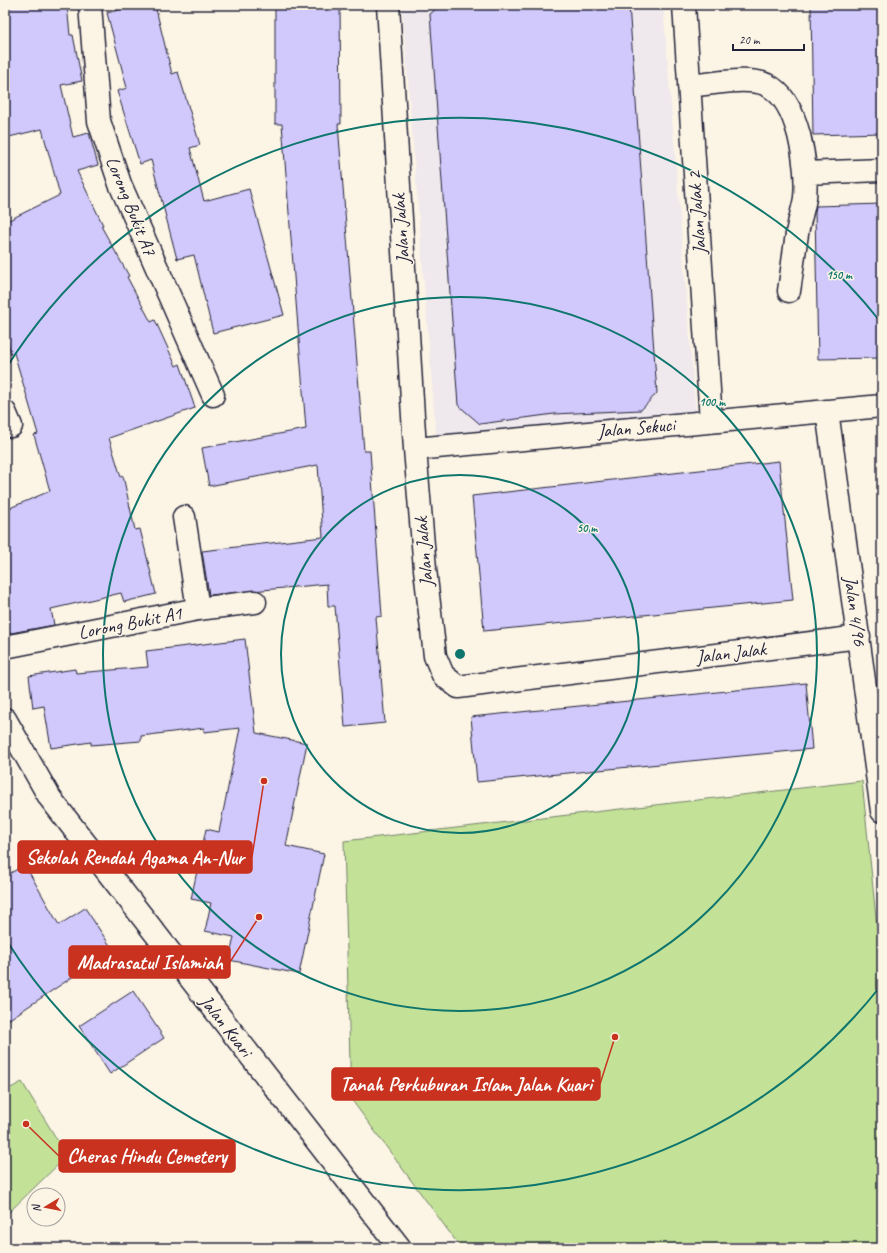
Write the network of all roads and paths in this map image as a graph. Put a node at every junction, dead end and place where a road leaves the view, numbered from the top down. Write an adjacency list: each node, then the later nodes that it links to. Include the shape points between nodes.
1 (90, 5): 8 (street, Lorong Bukit A7, via 99,121 120,184)
2 (388, 5): 12 (street, Jalan Jalak)
3 (684, 5): 4 (street, Jalan Jalak 2)
4 (689, 86): 6 (street, via 756,81 767,84 777,91 796,122); 11 (street, Jalan Jalak 2)
5 (882, 170): 6 (street)
6 (805, 173): 7 (street, via 804,203)
7 (789, 291)
8 (213, 396)
9 (882, 406): 10 (street, Jalan Sekuci)
10 (827, 411): 11 (street, Jalan Sekuci); 16 (street, Jalan 4/96)
11 (711, 421): 12 (street, Jalan Sekuci)
12 (415, 449): 16 (street, Jalan Jalak, via 435,656 443,675 458,687)
13 (184, 517): 15 (street)
14 (255, 602): 15 (street, Lorong Bukit A1)
15 (198, 609): 17 (street, Lorong Bukit A1)
16 (859, 636): 19 (street, Jalan 4/96)
17 (5, 647)
18 (5, 720): 20 (street, Jalan Kuari, via 50,798)
19 (882, 811)
20 (400, 1248)

